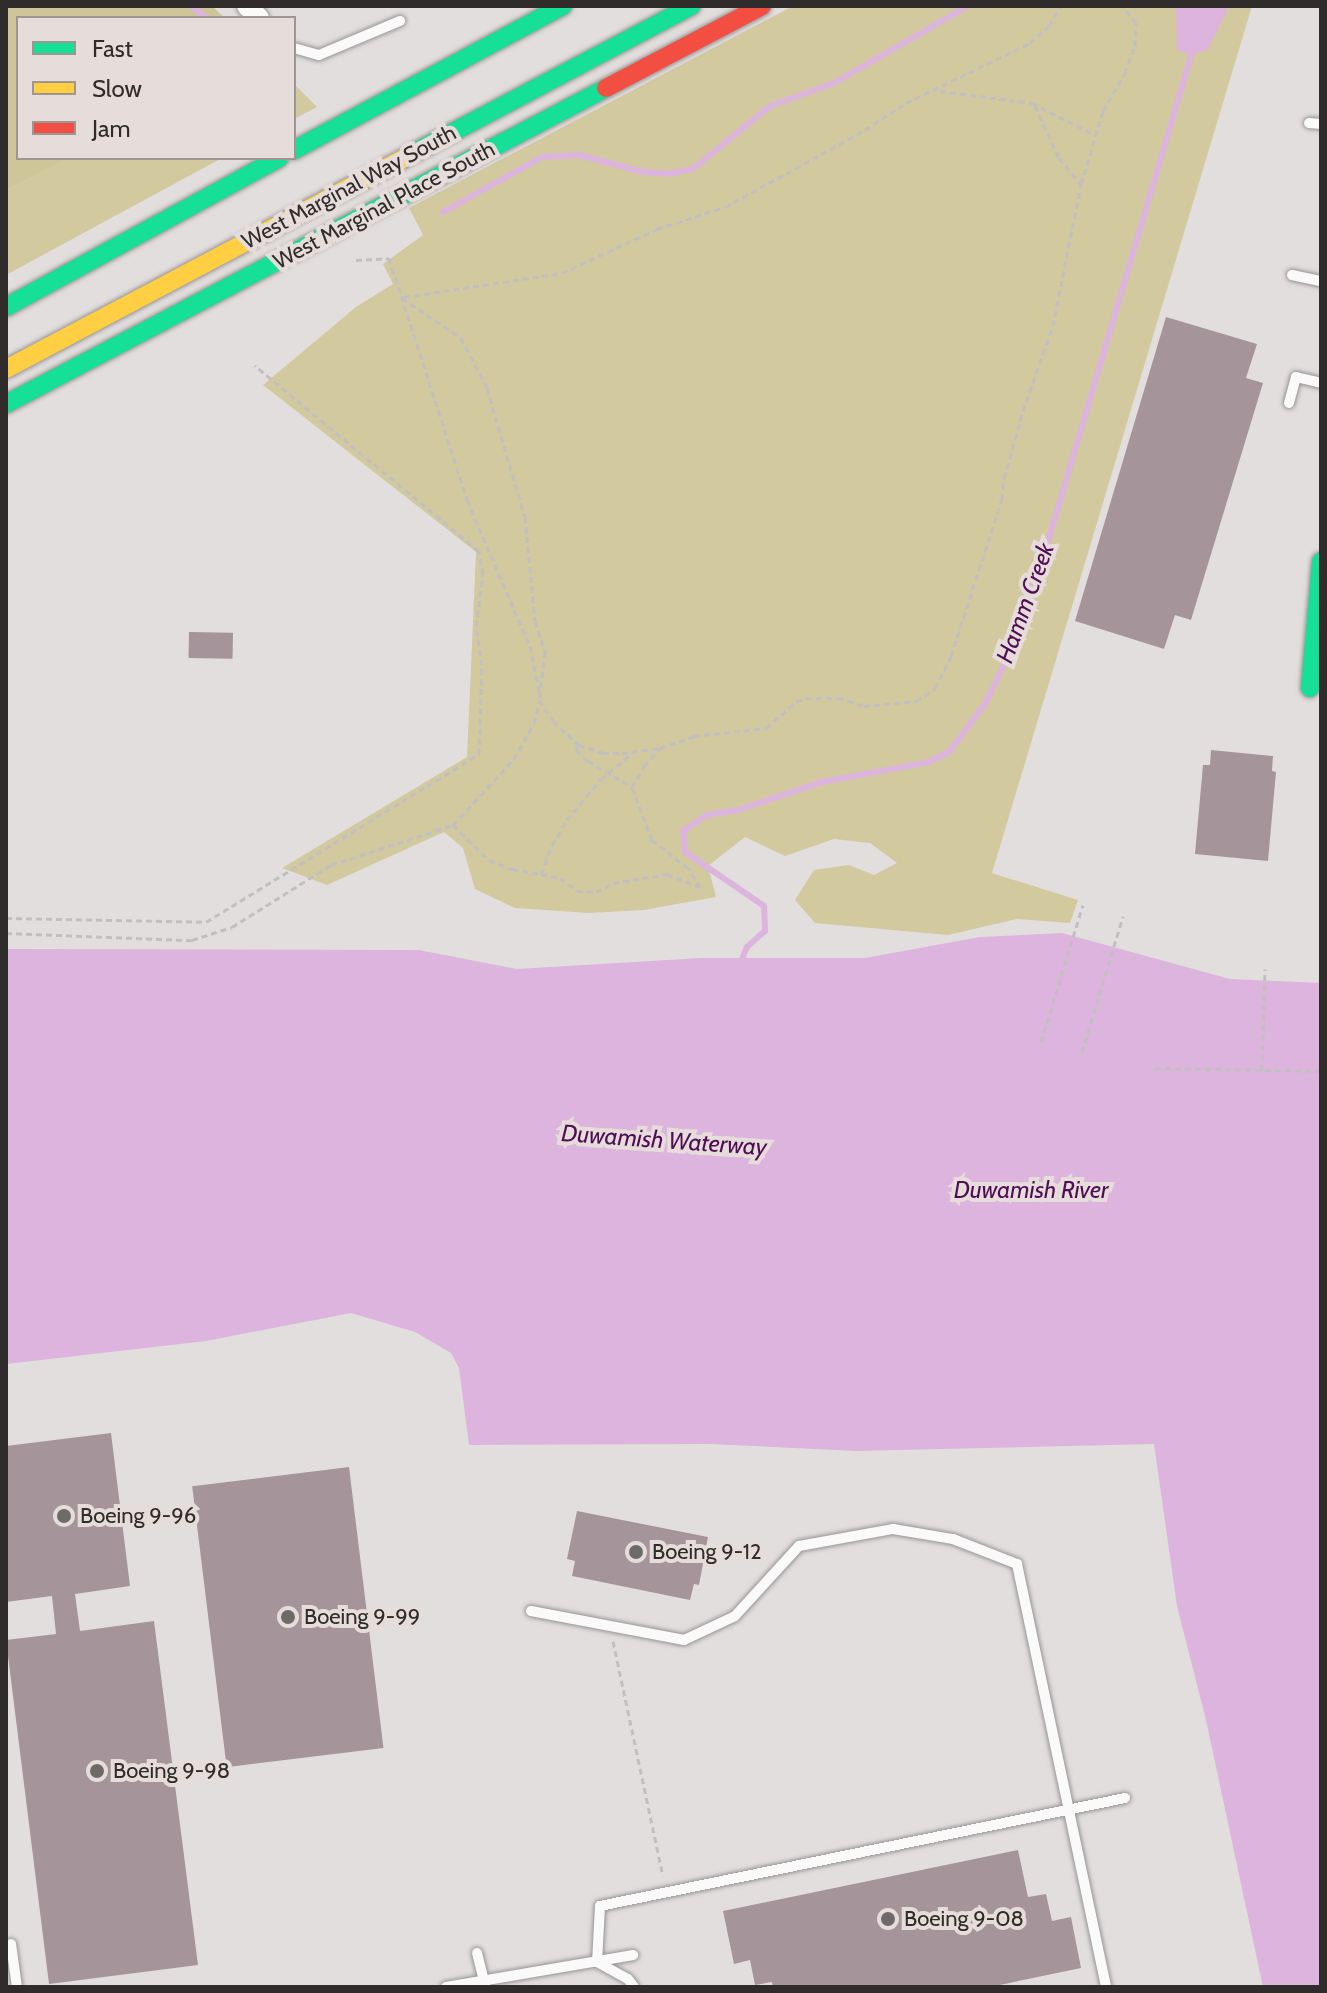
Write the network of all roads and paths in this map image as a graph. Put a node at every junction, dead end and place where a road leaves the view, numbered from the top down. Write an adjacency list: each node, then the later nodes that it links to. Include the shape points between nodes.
1 (563, 6): 11 (main road)
2 (691, 6): 20 (main road, West Marginal Way South)
3 (762, 6): 23 (main road, West Marginal Place South)
4 (1061, 6): 8 (path, via 1040,36)
5 (1122, 6): 10 (path, via 1136,23 1135,46)
6 (400, 21): 7 (lane, via 319,55)
7 (296, 49)
8 (936, 92): 9 (path); 17 (path, via 906,103 725,207 657,229 562,273)
9 (1032, 103): 10 (path); 13 (path, via 1059,158)
10 (1095, 135): 13 (path)
11 (296, 149)
12 (275, 160): 18 (main road)
13 (1081, 184): 30 (path, via 1053,326 958,638 935,688 916,701 895,704 864,706 838,698 806,698 766,728 694,736)
14 (356, 260): 17 (path, via 389,258)
15 (1292, 275): 16 (lane)
16 (1321, 281)
17 (402, 298): 28 (path, via 467,500 530,646); 28 (path, via 461,338 493,405 529,538 528,574 545,652)
18 (6, 307)
19 (255, 366): 38 (path, via 479,551 479,754 206,922)
20 (6, 369)
21 (1321, 383): 22 (lane, via 1296,377)
22 (1289, 403)
23 (6, 404)
24 (1321, 565): 25 (main road)
25 (1319, 611): 26 (main road)
26 (1317, 660): 27 (main road)
27 (1310, 688)
28 (539, 700): 29 (path); 34 (path, via 534,723 514,759)
29 (579, 745): 31 (path, via 603,753); 32 (path, via 576,750 588,761)
30 (660, 748): 31 (path); 33 (path)
31 (635, 751): 32 (path)
32 (609, 772): 33 (path); 35 (path, via 567,820)
33 (632, 787): 35 (path, via 652,840 688,868 700,887 667,874 613,883 596,892 577,891 560,878)
34 (453, 825): 35 (path, via 489,860); 39 (path, via 331,865 232,927 192,940)
35 (541, 874)
36 (1083, 905): 41 (path)
37 (1123, 916): 42 (path)
38 (6, 918)
39 (6, 933)
40 (1265, 969): 44 (path)
41 (1041, 1042)
42 (1082, 1052)
43 (1155, 1068): 44 (path)
44 (1262, 1070): 45 (path)
45 (1321, 1071)
46 (531, 1611): 47 (lane)
47 (610, 1626): 49 (lane, via 684,1640 735,1616 799,1546 893,1529 953,1539 1017,1564); 50 (path)
48 (1125, 1798): 49 (lane)
49 (1069, 1810): 50 (lane); 59 (lane)
50 (667, 1893): 54 (lane, via 600,1906)
51 (11, 1944): 56 (lane)
52 (477, 1953): 55 (lane)
53 (633, 1955): 54 (lane)
54 (597, 1962): 55 (lane); 58 (lane)
55 (485, 1984): 57 (lane)
56 (17, 1987)
57 (446, 1987)
58 (634, 1987)
59 (1106, 1987)

